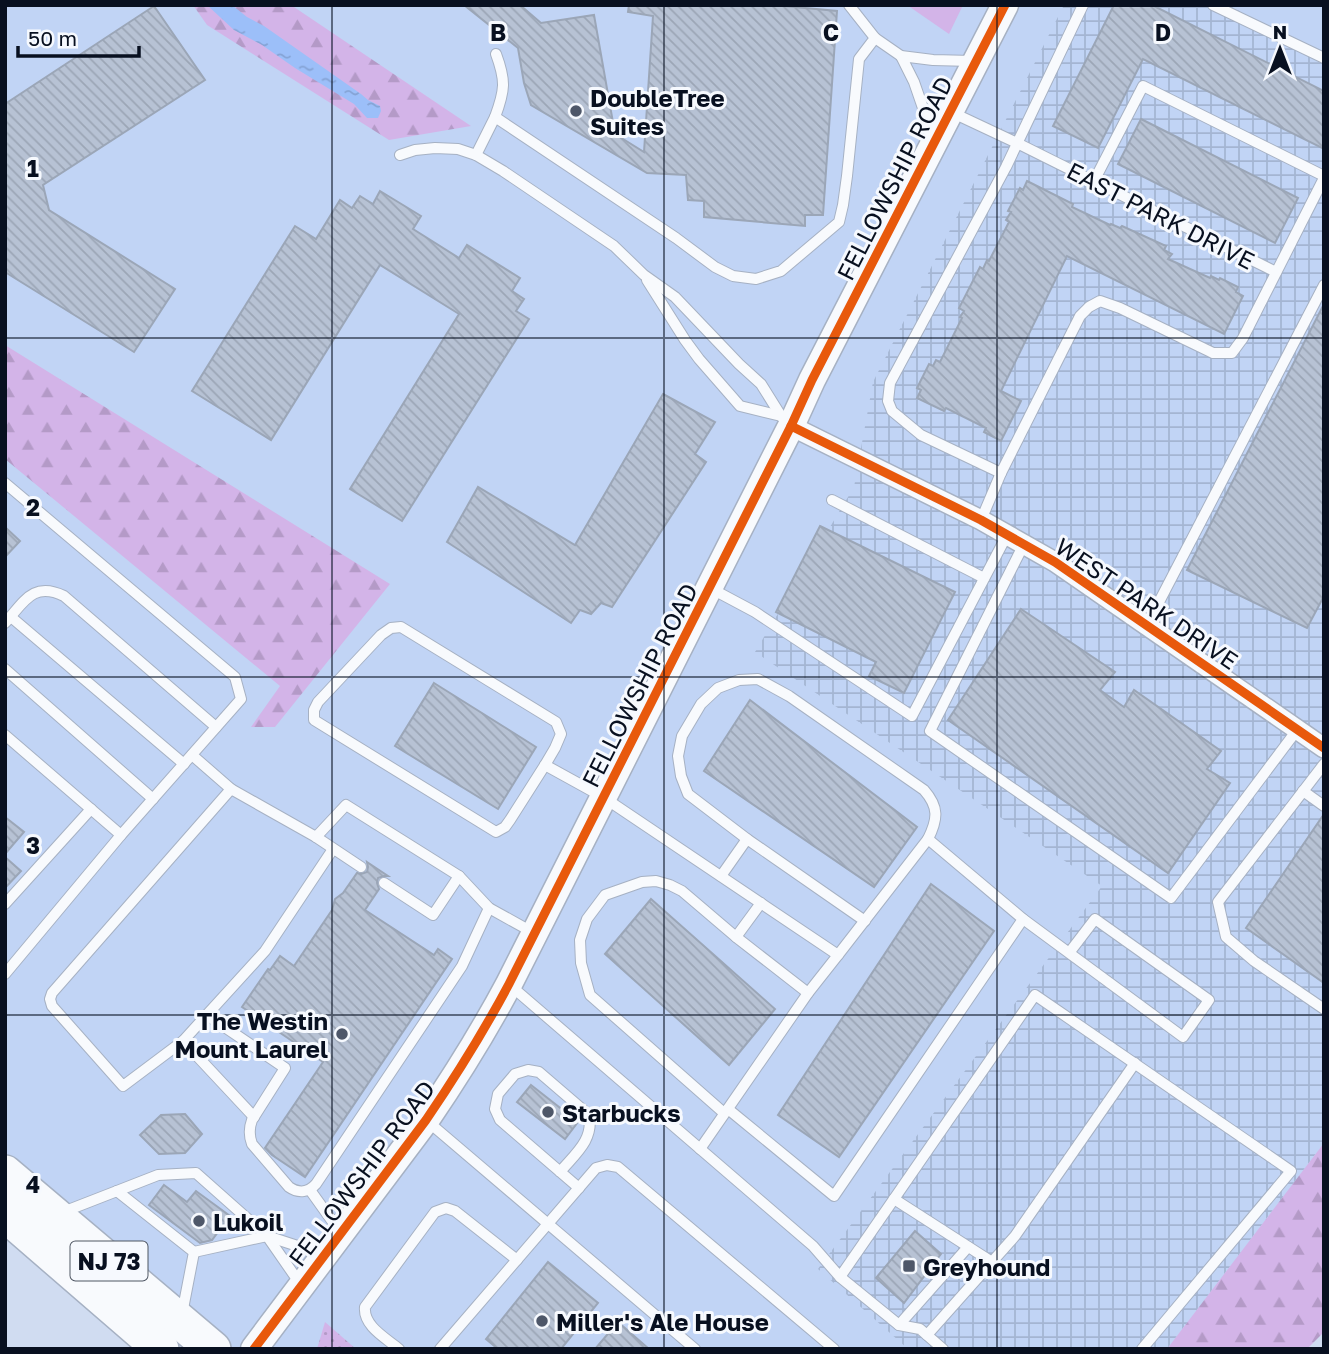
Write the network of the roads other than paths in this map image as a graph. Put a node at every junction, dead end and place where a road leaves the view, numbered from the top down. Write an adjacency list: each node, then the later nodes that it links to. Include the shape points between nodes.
1 (849, 5): 5 (lane)
2 (1005, 5): 9 (street, FELLOWSHIP ROAD)
3 (1083, 5): 13 (lane)
4 (1213, 5): 8 (lane)
5 (876, 38): 7 (lane); 11 (lane, via 859,59 839,222 781,271 756,279 733,276 715,267)
6 (496, 54): 11 (lane, via 504,89)
7 (901, 55): 9 (lane); 12 (lane)
8 (1324, 58)
9 (976, 61): 10 (street, FELLOWSHIP ROAD)
10 (951, 112): 12 (street, FELLOWSHIP ROAD); 13 (lane, EAST PARK DRIVE)
11 (495, 117): 15 (lane)
12 (935, 142): 21 (street, FELLOWSHIP ROAD, via 812,380)
13 (1017, 143): 17 (lane, EAST PARK DRIVE); 22 (lane, via 890,383 888,401 892,411 921,435)
14 (400, 155): 15 (lane, via 435,148)
15 (476, 155): 19 (lane, via 614,246)
16 (1324, 177): 17 (lane, via 1143,86); 18 (lane, EAST PARK DRIVE)
17 (1094, 181): 18 (lane, EAST PARK DRIVE)
18 (1276, 272): 22 (lane, via 1232,353 1213,353 1100,301 1089,307 1080,316)
19 (644, 275): 21 (lane, via 675,297 761,384); 21 (lane, via 692,349 740,406)
20 (1324, 285): 30 (lane)
21 (786, 421): 25 (street, WEST PARK DRIVE); 28 (street, FELLOWSHIP ROAD)
22 (1002, 473): 25 (lane)
23 (5, 483): 32 (lane, via 235,677 242,699)
24 (832, 500): 27 (lane)
25 (981, 520): 26 (street, WEST PARK DRIVE)
26 (1016, 539): 27 (lane); 30 (street, WEST PARK DRIVE); 33 (lane, via 930,731 1171,898)
27 (984, 578): 28 (lane, via 912,716 755,612)
28 (709, 587): 42 (street, FELLOWSHIP ROAD)
29 (8, 620): 32 (lane, via 37,591 64,596); 37 (lane)
30 (1147, 625): 33 (street, WEST PARK DRIVE)
31 (5, 669): 43 (lane)
32 (216, 727): 36 (lane)
33 (1297, 730): 35 (street, WEST PARK DRIVE)
34 (5, 735): 45 (lane)
35 (1321, 740)
36 (192, 755): 37 (lane); 40 (lane)
37 (184, 764): 43 (lane)
38 (1324, 764): 41 (lane)
39 (545, 765): 39 (lane, via 561,734 556,722 401,627 382,635 314,710 314,720 496,832 505,827); 42 (lane)
40 (231, 789): 47 (lane); 69 (lane, via 50,997 52,1006 123,1086)
41 (1303, 791): 44 (lane); 67 (lane, via 1218,902 1226,937)
42 (603, 797): 53 (lane); 60 (street, FELLOWSHIP ROAD)
43 (153, 799): 46 (lane)
44 (1324, 806)
45 (91, 809): 46 (lane); 56 (lane)
46 (121, 835): 64 (lane)
47 (316, 837): 50 (lane); 52 (lane, via 346,806)
48 (747, 839): 49 (lane, via 688,794 678,756 682,736 701,704 718,688 758,679 924,790 936,812); 53 (lane); 59 (lane)
49 (928, 839): 58 (lane); 59 (lane)
50 (333, 849): 51 (lane); 68 (lane, via 265,951)
51 (361, 867)
52 (459, 876): 54 (lane, via 433,915); 57 (lane)
53 (721, 876): 55 (lane)
54 (384, 883)
55 (761, 903): 61 (lane); 63 (lane)
56 (5, 904)
57 (489, 908): 60 (lane); 79 (lane, via 463,966)
58 (1023, 919): 62 (lane); 71 (lane, via 834,1196)
59 (865, 921): 63 (lane)
60 (535, 933): 65 (street, FELLOWSHIP ROAD)
61 (736, 937): 66 (lane); 71 (lane, via 682,891 656,881 605,895 587,919 580,940 590,995)
62 (1069, 953): 62 (lane, via 1183,1037 1209,1000 1095,919)
63 (838, 956): 66 (lane)
64 (5, 974)
65 (509, 984): 73 (street, FELLOWSHIP ROAD); 74 (lane)
66 (808, 993): 71 (lane)
67 (1324, 1009)
68 (207, 1015): 69 (lane); 72 (lane, via 285,1068)
69 (183, 1041): 72 (lane)
70 (1135, 1063): 82 (lane, via 1035,995); 92 (lane, via 1015,1236); 105 (lane, via 1291,1171)
71 (726, 1111): 74 (lane)
72 (254, 1118): 79 (lane, via 252,1144 289,1187 299,1192)
73 (426, 1120): 85 (lane); 86 (street, FELLOWSHIP ROAD)
74 (700, 1149): 93 (lane, via 813,1246)
75 (560, 1172): 75 (lane, via 500,1120 495,1109 498,1094 517,1072 539,1072 589,1115 587,1139); 78 (lane)
76 (5, 1173): 84 (highway, NJ 73)
77 (208, 1184): 80 (lane, via 196,1173 158,1175); 81 (lane); 87 (lane)
78 (579, 1188): 85 (lane); 103 (lane, via 596,1168 618,1167)
79 (310, 1190): 86 (lane)
80 (117, 1191): 84 (lane); 89 (lane, via 174,1230)
81 (201, 1194)
82 (894, 1199): 88 (lane); 93 (lane)
83 (5, 1214): 96 (highway, NJ 73)
84 (55, 1215): 96 (highway, NJ 73)
85 (549, 1224): 91 (lane); 102 (lane)
86 (341, 1233): 90 (street, FELLOWSHIP ROAD)
87 (267, 1236): 89 (lane); 90 (lane); 94 (lane)
88 (968, 1247): 92 (lane); 95 (lane)
89 (194, 1252): 96 (lane)
90 (325, 1255): 94 (street, FELLOWSHIP ROAD)
91 (517, 1260): 98 (lane); 101 (lane, via 455,1211 435,1212 365,1309 369,1324)
92 (992, 1262): 97 (lane)
93 (840, 1277): 95 (lane)
94 (302, 1285): 100 (street, FELLOWSHIP ROAD)
95 (899, 1325): 97 (lane)
96 (171, 1335): 99 (highway, NJ 73)
97 (927, 1335): 104 (lane)
98 (447, 1346)
99 (213, 1349)
100 (254, 1349)
101 (399, 1349)
102 (695, 1349)
103 (834, 1349)
104 (943, 1349)
105 (1142, 1349)

